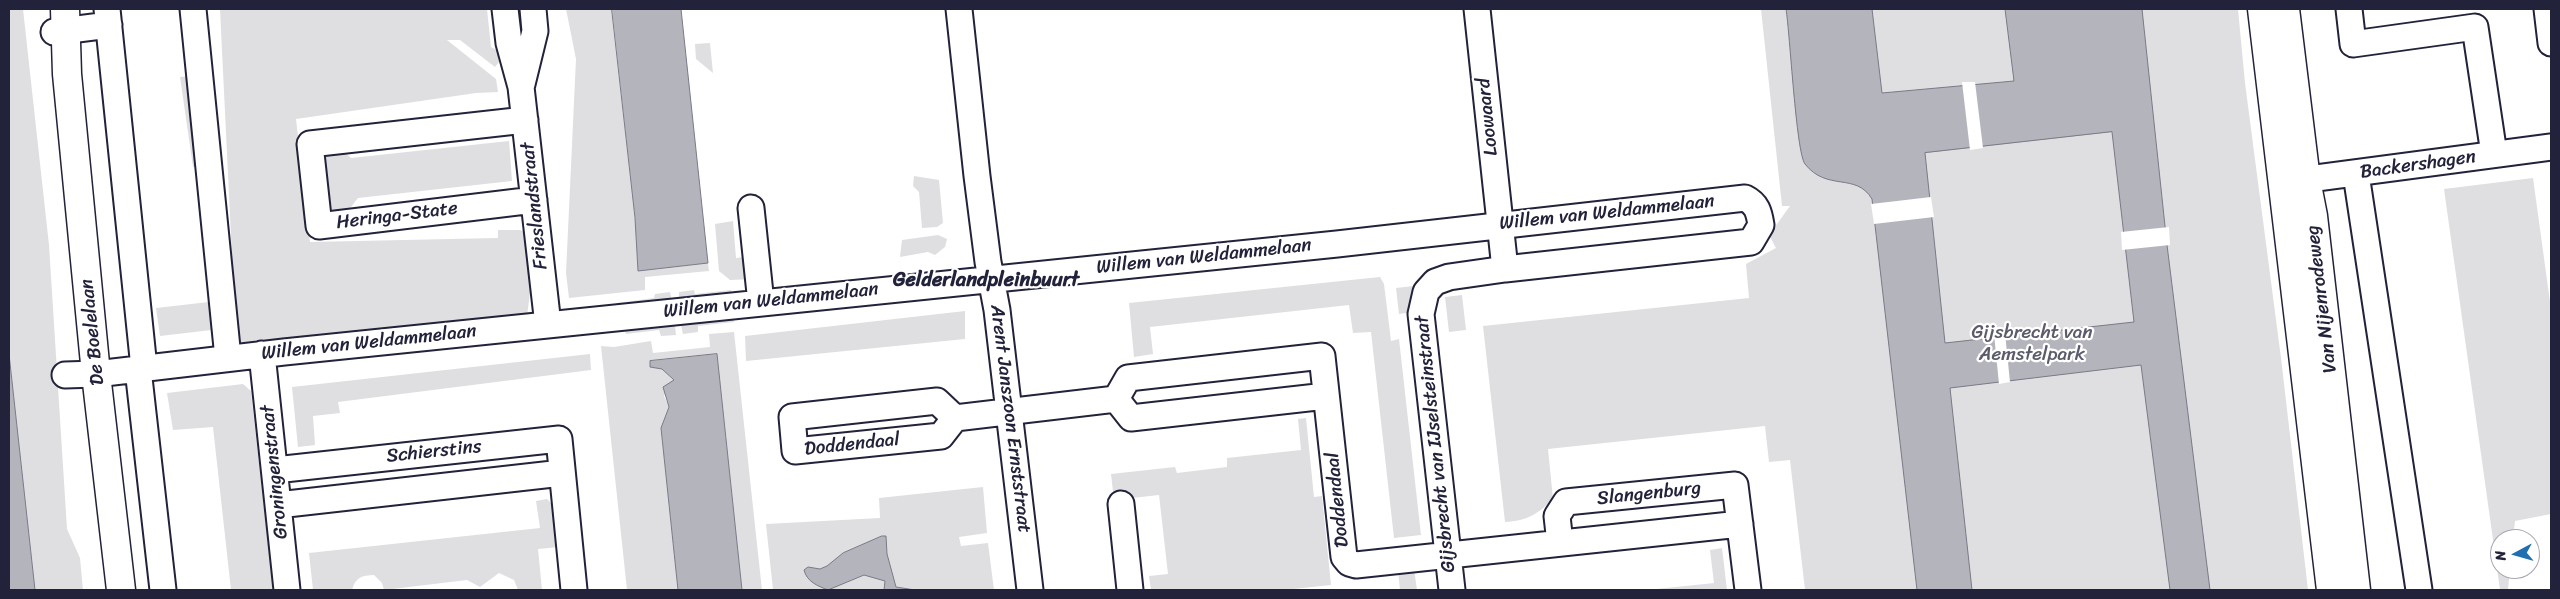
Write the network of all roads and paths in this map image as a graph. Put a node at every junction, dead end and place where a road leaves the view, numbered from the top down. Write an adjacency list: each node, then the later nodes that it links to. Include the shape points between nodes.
1 (193, 9): 27 (street)
2 (505, 9): 13 (street, Frieslandstraat, via 509,43)
3 (533, 9): 13 (street, Frieslandstraat, via 535,31)
4 (960, 9): 23 (street, Arent Janszoon Ernststraat)
5 (1476, 9): 21 (street, Loowaard)
6 (2262, 9): 18 (main road, Van Nijenrodeweg)
7 (2284, 9): 18 (main road, Van Nijenrodeweg)
8 (2349, 9): 16 (street, via 2353,44 2475,27)
9 (2547, 9): 12 (street)
10 (108, 17): 11 (street, De Boelelaan); 28 (street, De Boelelaan)
11 (59, 20): 29 (main road, De Boelelaan)
12 (2551, 43)
13 (521, 87): 14 (street, Frieslandstraat)
14 (525, 120): 19 (street, Frieslandstraat); 19 (street, Heringa-State, via 310,144 319,226)
15 (2551, 147): 16 (street, Backershagen)
16 (2494, 154): 17 (street, Backershagen)
17 (2356, 174): 18 (street, Backershagen); 52 (street)
18 (2295, 181): 50 (main road, Van Nijenrodeweg); 51 (main road, Van Nijenrodeweg, via 2313,216)
19 (534, 200): 25 (street, Frieslandstraat)
20 (751, 208): 24 (street)
21 (1500, 225): 22 (street, Loowaard); 22 (street, Willem van Weldammelaan, via 1745,198 1753,202 1759,212 1761,225 1750,242 1742,244); 23 (street, Willem van Weldammelaan)
22 (1504, 269): 41 (street, Gijsbrecht van IJselsteinstraat, via 1435,282 1426,292 1421,314)
23 (991, 278): 24 (street, Willem van Weldammelaan); 33 (street, Arent Janszoon Ernststraat)
24 (761, 302): 25 (street, Willem van Weldammelaan)
25 (548, 325): 26 (street, Willem van Weldammelaan)
26 (262, 354): 27 (street, Willem van Weldammelaan); 35 (street, Groningenstraat)
27 (228, 358): 28 (street, Willem van Weldammelaan)
28 (141, 368): 29 (street, Willem van Weldammelaan); 43 (street, De Boelelaan)
29 (96, 374): 30 (street, Willem van Weldammelaan); 42 (main road, De Boelelaan)
30 (65, 375)
31 (1326, 396): 32 (street, via 1131,418); 32 (street, Doddendaal, via 1322,356 1128,378); 41 (street, Doddendaal, via 1344,557 1349,563 1356,564)
32 (1116, 398): 33 (street)
33 (1008, 412): 34 (street); 46 (street, Arent Janszoon Ernststraat)
34 (955, 418): 34 (street, Doddendaal, via 937,401 792,417 795,451 941,436)
35 (274, 470): 36 (street, Schierstins, via 559,439); 38 (street, Groningenstraat)
36 (562, 473): 38 (street, Schierstins); 45 (street, Schierstins)
37 (1121, 504): 47 (street)
38 (278, 505): 44 (street, Groningenstraat)
39 (1740, 524): 40 (street, Slangenburg); 40 (street, Slangenburg, via 1735,485 1566,502 1557,516); 49 (street, Slangenburg)
40 (1560, 543): 41 (street, Slangenburg)
41 (1448, 554): 48 (street, Gijsbrecht van IJselsteinstraat)
42 (121, 590)
43 (163, 590)
44 (287, 590)
45 (574, 590)
46 (1030, 590)
47 (1130, 590)
48 (1452, 590)
49 (1748, 590)
50 (2331, 590)
51 (2356, 590)
52 (2419, 590)

